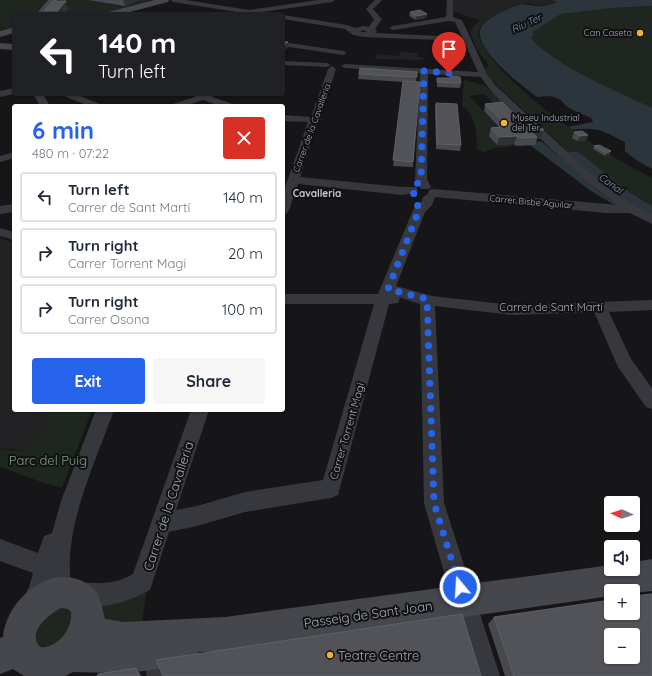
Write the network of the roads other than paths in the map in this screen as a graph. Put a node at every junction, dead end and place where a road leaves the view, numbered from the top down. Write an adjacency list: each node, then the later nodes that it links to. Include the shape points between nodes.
1 (53, 0): 12 (street)
2 (165, 0): 13 (street)
3 (173, 0): 9 (street)
4 (243, 0): 15 (street)
5 (332, 0): 8 (street)
6 (379, 0): 21 (street, via 370,9 378,19)
7 (450, 0): 18 (street)
8 (316, 1): 10 (street); 16 (street)
9 (211, 6): 11 (street); 14 (street)
10 (328, 10)
11 (201, 11)
12 (43, 12)
13 (119, 12)
14 (240, 12)
15 (245, 12)
16 (251, 12)
17 (285, 17): 19 (street)
18 (449, 19): 21 (street); 23 (street, via 458,20)
19 (332, 24): 21 (street); 21 (street, via 341,20)
20 (12, 31): 22 (street)
21 (365, 31): 23 (street); 25 (street)
22 (0, 34)
23 (467, 39): 32 (street)
24 (285, 44): 25 (street)
25 (348, 48): 28 (street)
26 (285, 63): 27 (street)
27 (298, 64): 29 (street); 30 (street)
28 (341, 64): 29 (street, via 336,62); 31 (street)
29 (330, 67): 43 (street, Carrer de la Cavalleria)
30 (285, 69)
31 (424, 71): 32 (street); 47 (street)
32 (483, 75): 50 (street, via 561,154)
33 (12, 92): 34 (street)
34 (0, 94)
35 (72, 96): 39 (street)
36 (200, 96): 38 (street)
37 (206, 96): 38 (street)
38 (203, 97): 40 (street); 41 (street)
39 (92, 104)
40 (182, 104)
41 (224, 104)
42 (285, 118): 43 (street)
43 (316, 120): 46 (street, Carrer de la Cavalleria)
44 (12, 156): 45 (street)
45 (0, 159)
46 (290, 182): 47 (street, Carrer Bisbe Aguilar, via 402,191); 48 (street, Carrer de la Cavalleria)
47 (421, 190): 50 (street, Carrer Bisbe Aguilar, via 606,209); 55 (street, Carrer Torrent Magi, via 428,202 419,210)
48 (285, 202)
49 (12, 208): 51 (street)
50 (630, 209): 52 (street)
51 (0, 210)
52 (652, 220)
53 (0, 232): 54 (street)
54 (12, 235)
55 (385, 294): 56 (street, Carrer de Sant Martí); 57 (street, Carrer de Sant Martí); 63 (street, Carrer Torrent Magi, via 331,488 245,502)
56 (285, 299)
57 (427, 299): 59 (street, Carrer de Sant Martí, via 514,310); 67 (street, via 434,503)
58 (652, 305): 59 (street, Carrer de Sant Martí)
59 (599, 307): 60 (street, via 624,362)
60 (652, 402)
61 (103, 412): 66 (street, via 65,520 58,555 57,581)
62 (199, 412): 63 (street, Carrer de la Cavalleria)
63 (161, 523): 66 (street, Carrer de la Cavalleria, via 142,582 114,595)
64 (0, 550): 66 (street, Carrer de la Cavalleria)
65 (652, 575): 67 (street, Passeig de Sant Joan)
66 (68, 594): 68 (street, Passeig de Sant Joan, via 93,631 106,637 124,639); 69 (street, via 50,596 37,604); 70 (street, via 84,635)
67 (465, 601): 68 (street, Passeig de Sant Joan); 72 (street)
68 (225, 634): 71 (street, via 179,648)
69 (15, 640): 70 (street, via 23,655 38,665 48,665)
70 (69, 654): 71 (street, via 137,656)
71 (156, 665)
72 (487, 676)

